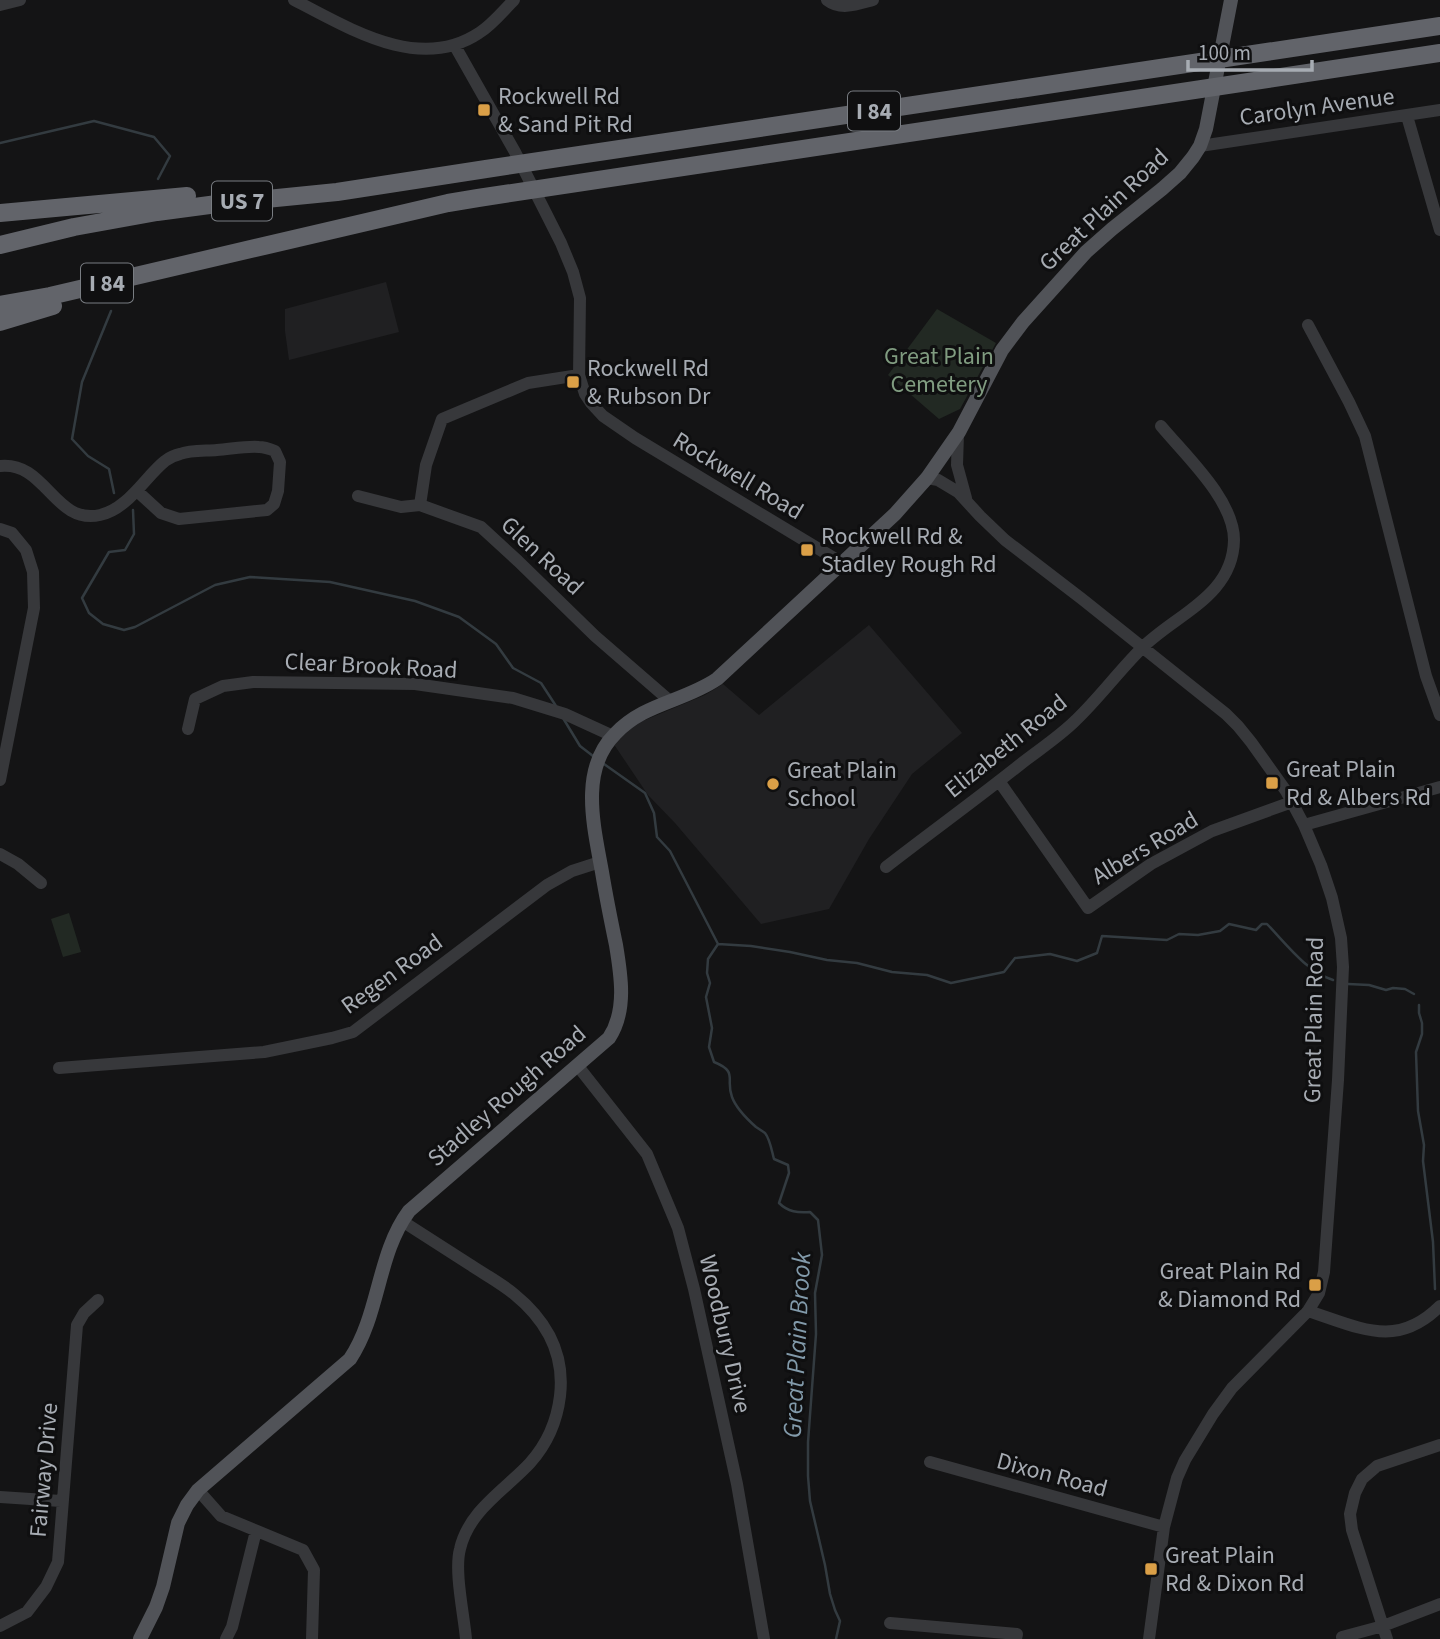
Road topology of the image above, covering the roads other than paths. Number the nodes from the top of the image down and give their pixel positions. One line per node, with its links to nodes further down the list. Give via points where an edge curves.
1 (20, 0): 7 (street)
2 (294, 0): 9 (street, via 384,42 420,49)
3 (514, 0): 9 (street, via 481,33)
4 (827, 0): 5 (street, via 841,6)
5 (873, 0)
6 (1231, 0): 13 (main road, Great Plain Road)
7 (0, 5)
8 (1440, 26): 14 (highway, I 84)
9 (455, 46): 22 (street, Rockwell Road, via 527,176 573,272 580,298)
10 (1440, 53): 18 (highway, I 84, via 448,203)
11 (1440, 110): 12 (street, Carolyn Avenue)
12 (1407, 116): 13 (street, Carolyn Avenue); 16 (street)
13 (1200, 145): 24 (main road, Great Plain Road, via 1180,173 1086,252 1023,322 1002,350)
14 (489, 168): 15 (highway, I 84); 17 (highway, US 7, via 358,190 130,216)
15 (0, 213)
16 (1440, 230)
17 (0, 246)
18 (214, 259): 19 (highway, I 84); 20 (highway)
19 (0, 305)
20 (0, 322)
21 (1308, 325): 35 (street, via 1365,436)
22 (579, 375): 30 (street, via 528,383 442,419 426,465); 32 (street, Rockwell Road, via 586,394 603,416)
23 (1161, 426): 33 (street, Elizabeth Road, via 1221,497 1232,525 1233,554 1213,591)
24 (958, 432): 26 (main road, Great Plain Road); 29 (street, Great Plain Road, via 957,465)
25 (0, 466): 27 (street, via 28,472 69,510 85,515 101,515)
26 (927, 478): 29 (street, Great Plain Road, via 939,480); 32 (main road, Stadley Rough Road)
27 (137, 491): 27 (street, via 161,513 179,519 267,510 278,491 280,462 275,451 261,446 181,453 166,461)
28 (358, 496): 30 (street, Glen Road, via 401,506)
29 (968, 502): 33 (street, Great Plain Road, via 1006,540)
30 (420, 505): 34 (street, Glen Road, via 481,527)
31 (0, 529): 38 (street, via 12,533 26,551 33,572 34,608)
32 (842, 563): 34 (main road, Stadley Rough Road, via 718,679)
33 (1143, 647): 39 (street, Elizabeth Road, via 1075,721); 41 (street, Great Plain Road, via 1238,726)
34 (670, 701): 37 (main road, Stadley Rough Road, via 634,717)
35 (1440, 715)
36 (188, 729): 37 (street, Clear Brook Road, via 195,699 223,686 253,682 415,684 513,698)
37 (613, 736): 44 (main road, Stadley Rough Road, via 599,760 593,786)
38 (0, 780)
39 (999, 781): 41 (street, Albers Road, via 1088,908 1151,864 1212,831); 45 (street, Elizabeth Road)
40 (1440, 787): 42 (street)
41 (1292, 802): 42 (street, Great Plain Road)
42 (1304, 825): 52 (street, Great Plain Road, via 1332,898 1343,967 1324,1272)
43 (0, 854): 46 (street)
44 (600, 862): 47 (main road, Stadley Rough Road, via 619,967 621,1008 609,1038); 48 (street, Regen Road, via 547,885 353,1032 264,1052)
45 (886, 867)
46 (41, 883)
47 (578, 1065): 49 (main road, Stadley Rough Road); 69 (street, Woodbury Drive, via 647,1154 678,1228 737,1484)
48 (59, 1068)
49 (402, 1220): 55 (main road, Stadley Rough Road, via 350,1359); 68 (street, via 513,1293 542,1322 557,1353 561,1383 557,1415 544,1445 472,1520 459,1551)
50 (98, 1300): 57 (street, Fairway Drive, via 77,1325)
51 (1440, 1306): 52 (street, via 1407,1329 1388,1332 1374,1332)
52 (1308, 1311): 58 (street, Great Plain Road, via 1243,1376 1213,1414 1177,1478)
53 (1440, 1445): 63 (street, via 1377,1466 1355,1493 1352,1530)
54 (930, 1462): 58 (street, Dixon Road)
55 (198, 1490): 59 (street, via 221,1516); 65 (main road, Stadley Rough Road, via 178,1524 163,1587)
56 (0, 1497): 57 (street)
57 (61, 1500): 62 (street, Fairway Drive, via 58,1562 46,1587 27,1612)
58 (1164, 1527): 71 (street, Great Plain Road)
59 (256, 1531): 66 (street); 67 (street, via 303,1550 314,1570)
60 (1440, 1604): 63 (street)
61 (890, 1623): 70 (street, via 1017,1634)
62 (0, 1626)
63 (1383, 1626): 64 (street); 72 (street)
64 (1342, 1637)
65 (140, 1639)
66 (226, 1639)
67 (312, 1639)
68 (467, 1639)
69 (764, 1639)
70 (1016, 1639)
71 (1149, 1639)
72 (1387, 1639)

